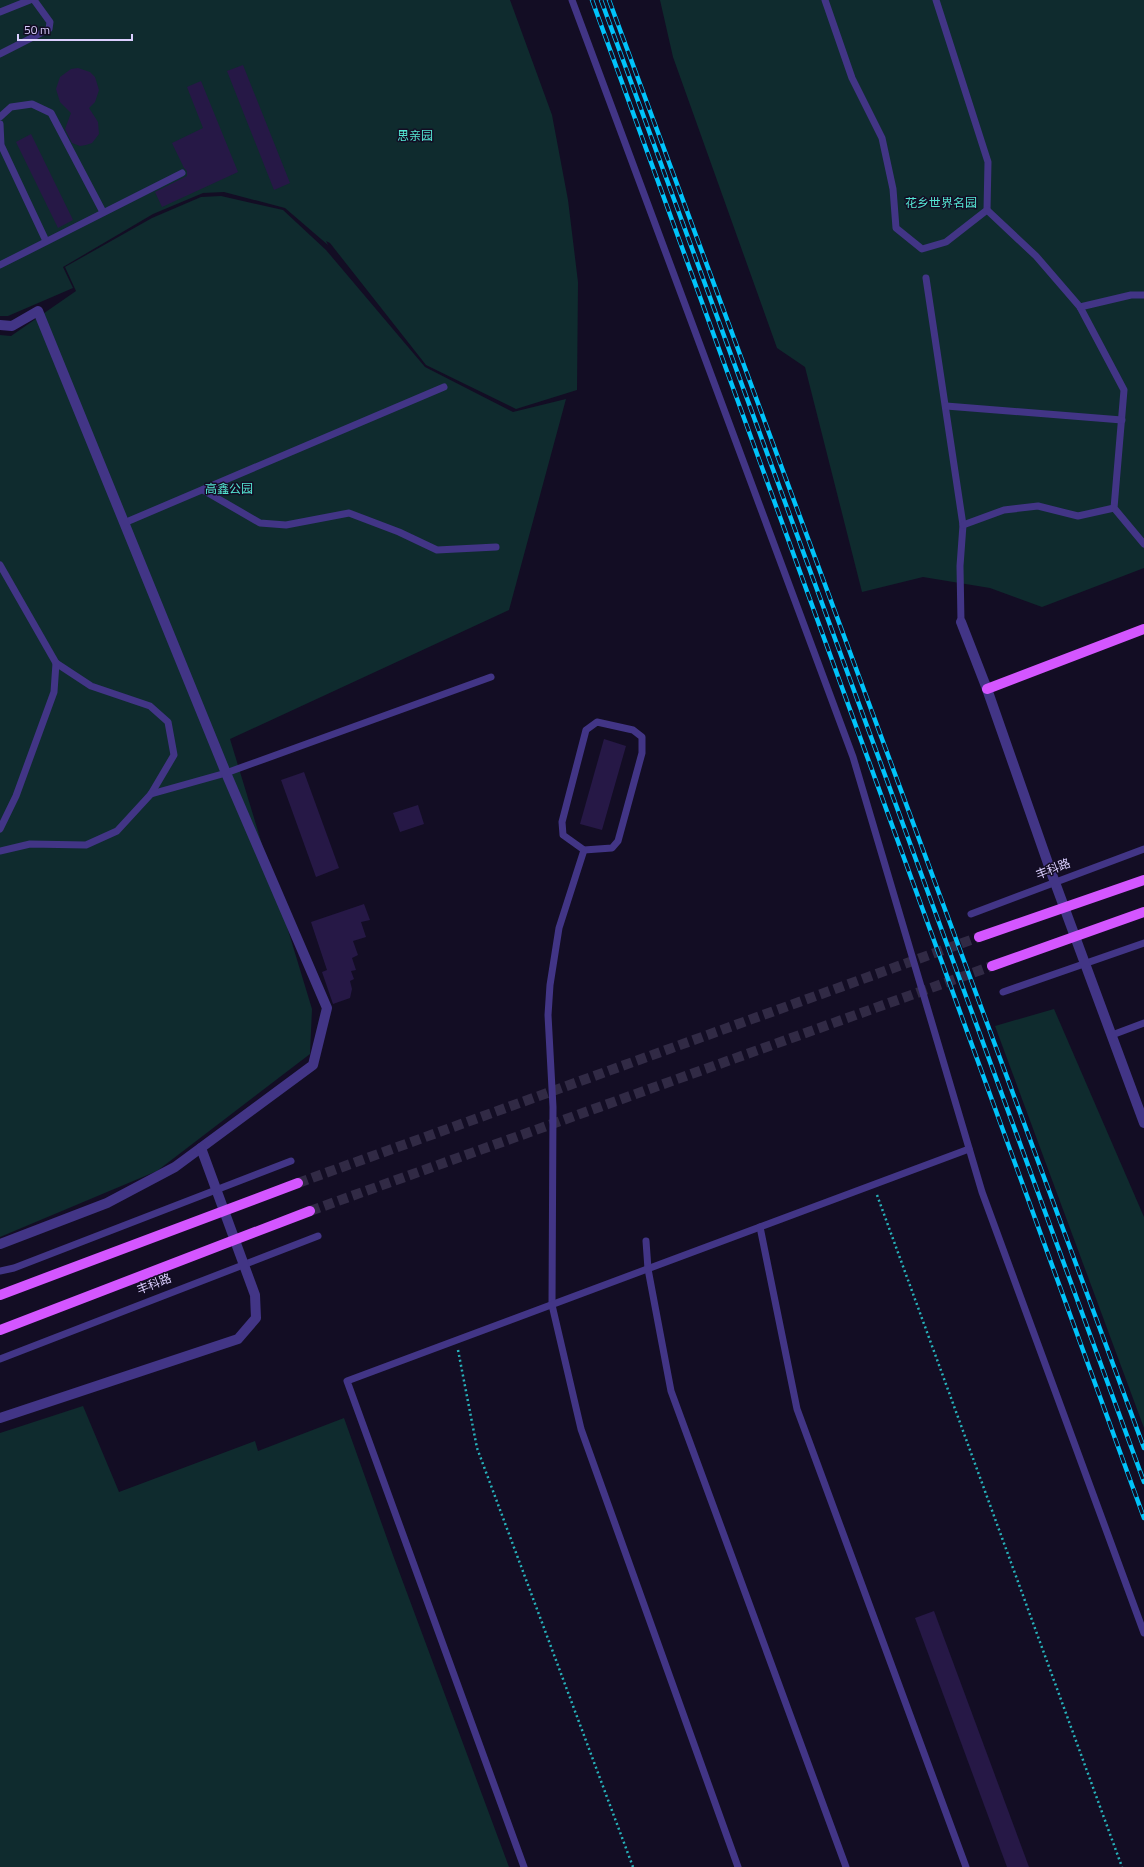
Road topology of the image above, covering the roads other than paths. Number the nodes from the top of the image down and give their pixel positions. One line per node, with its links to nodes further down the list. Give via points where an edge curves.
1 (30, 0): 6 (lane)
2 (34, 0): 7 (lane, via 50,22 49,29)
3 (572, 0): 51 (lane, via 853,757)
4 (825, 0): 11 (lane, via 852,78 882,138 893,189 896,228 922,249 946,242)
5 (936, 0): 11 (lane, via 988,162)
6 (0, 12)
7 (0, 54)
8 (0, 117): 12 (lane, via 11,107 32,104 51,113)
9 (0, 124): 13 (lane, via 1,145)
10 (182, 173): 12 (lane)
11 (987, 210): 17 (lane, via 1036,256)
12 (103, 212): 13 (lane)
13 (46, 241): 14 (lane)
14 (0, 265)
15 (926, 278): 20 (lane)
16 (1144, 295): 17 (lane, via 1131,295)
17 (1080, 307): 21 (lane, via 1124,390)
18 (0, 325): 24 (street, via 12,326 38,311)
19 (444, 387): 22 (lane)
20 (946, 406): 21 (lane); 25 (lane)
21 (1122, 420): 23 (lane)
22 (202, 490): 24 (lane); 27 (lane, via 260,523 286,526 349,513 437,550)
23 (1114, 508): 25 (lane, via 1078,516 1038,506 1004,510); 26 (lane)
24 (124, 523): 34 (street)
25 (963, 525): 29 (lane, via 960,566)
26 (1144, 544)
27 (496, 547)
28 (0, 565): 31 (lane)
29 (961, 622): 33 (street)
30 (1144, 629): 33 (main road)
31 (56, 663): 35 (lane, via 91,686 150,706 168,722 174,755); 36 (lane, via 54,692 16,796)
32 (491, 677): 34 (lane)
33 (987, 689): 48 (street)
34 (226, 773): 35 (lane); 50 (street, via 327,1008 313,1065)
35 (151, 794): 39 (lane, via 117,831 86,845 30,844)
36 (0, 828)
37 (1144, 849): 42 (lane, 丰科路)
38 (584, 850): 38 (lane, via 563,835 562,822 586,730 597,722 633,730 642,736 642,753 618,841 612,848); 62 (lane, via 559,928 550,985 548,1016 553,1107)
39 (0, 851)
40 (1144, 880): 43 (main road)
41 (1144, 912): 45 (main road)
42 (970, 914)
43 (979, 937)
44 (1144, 942): 46 (lane)
45 (992, 966)
46 (1004, 992)
47 (1144, 1024): 48 (lane)
48 (1112, 1035): 49 (street)
49 (1144, 1123)
50 (200, 1148): 58 (street, via 175,1167 107,1203); 65 (street, via 255,1295 256,1318 238,1339)
51 (969, 1149): 55 (lane); 66 (lane, via 982,1192)
52 (291, 1161): 60 (lane)
53 (298, 1184): 61 (main road)
54 (310, 1211): 63 (main road, 丰科路)
55 (760, 1227): 59 (lane); 70 (lane, via 797,1409)
56 (318, 1236): 64 (lane, 丰科路)
57 (646, 1241): 59 (lane)
58 (0, 1244)
59 (648, 1269): 62 (lane); 69 (lane, via 671,1391)
60 (0, 1272)
61 (0, 1295)
62 (552, 1305): 67 (lane, via 347,1381); 68 (lane, via 581,1429)
63 (0, 1330)
64 (0, 1359)
65 (0, 1418)
66 (1144, 1633)
67 (524, 1867)
68 (738, 1867)
69 (846, 1867)
70 (966, 1867)

